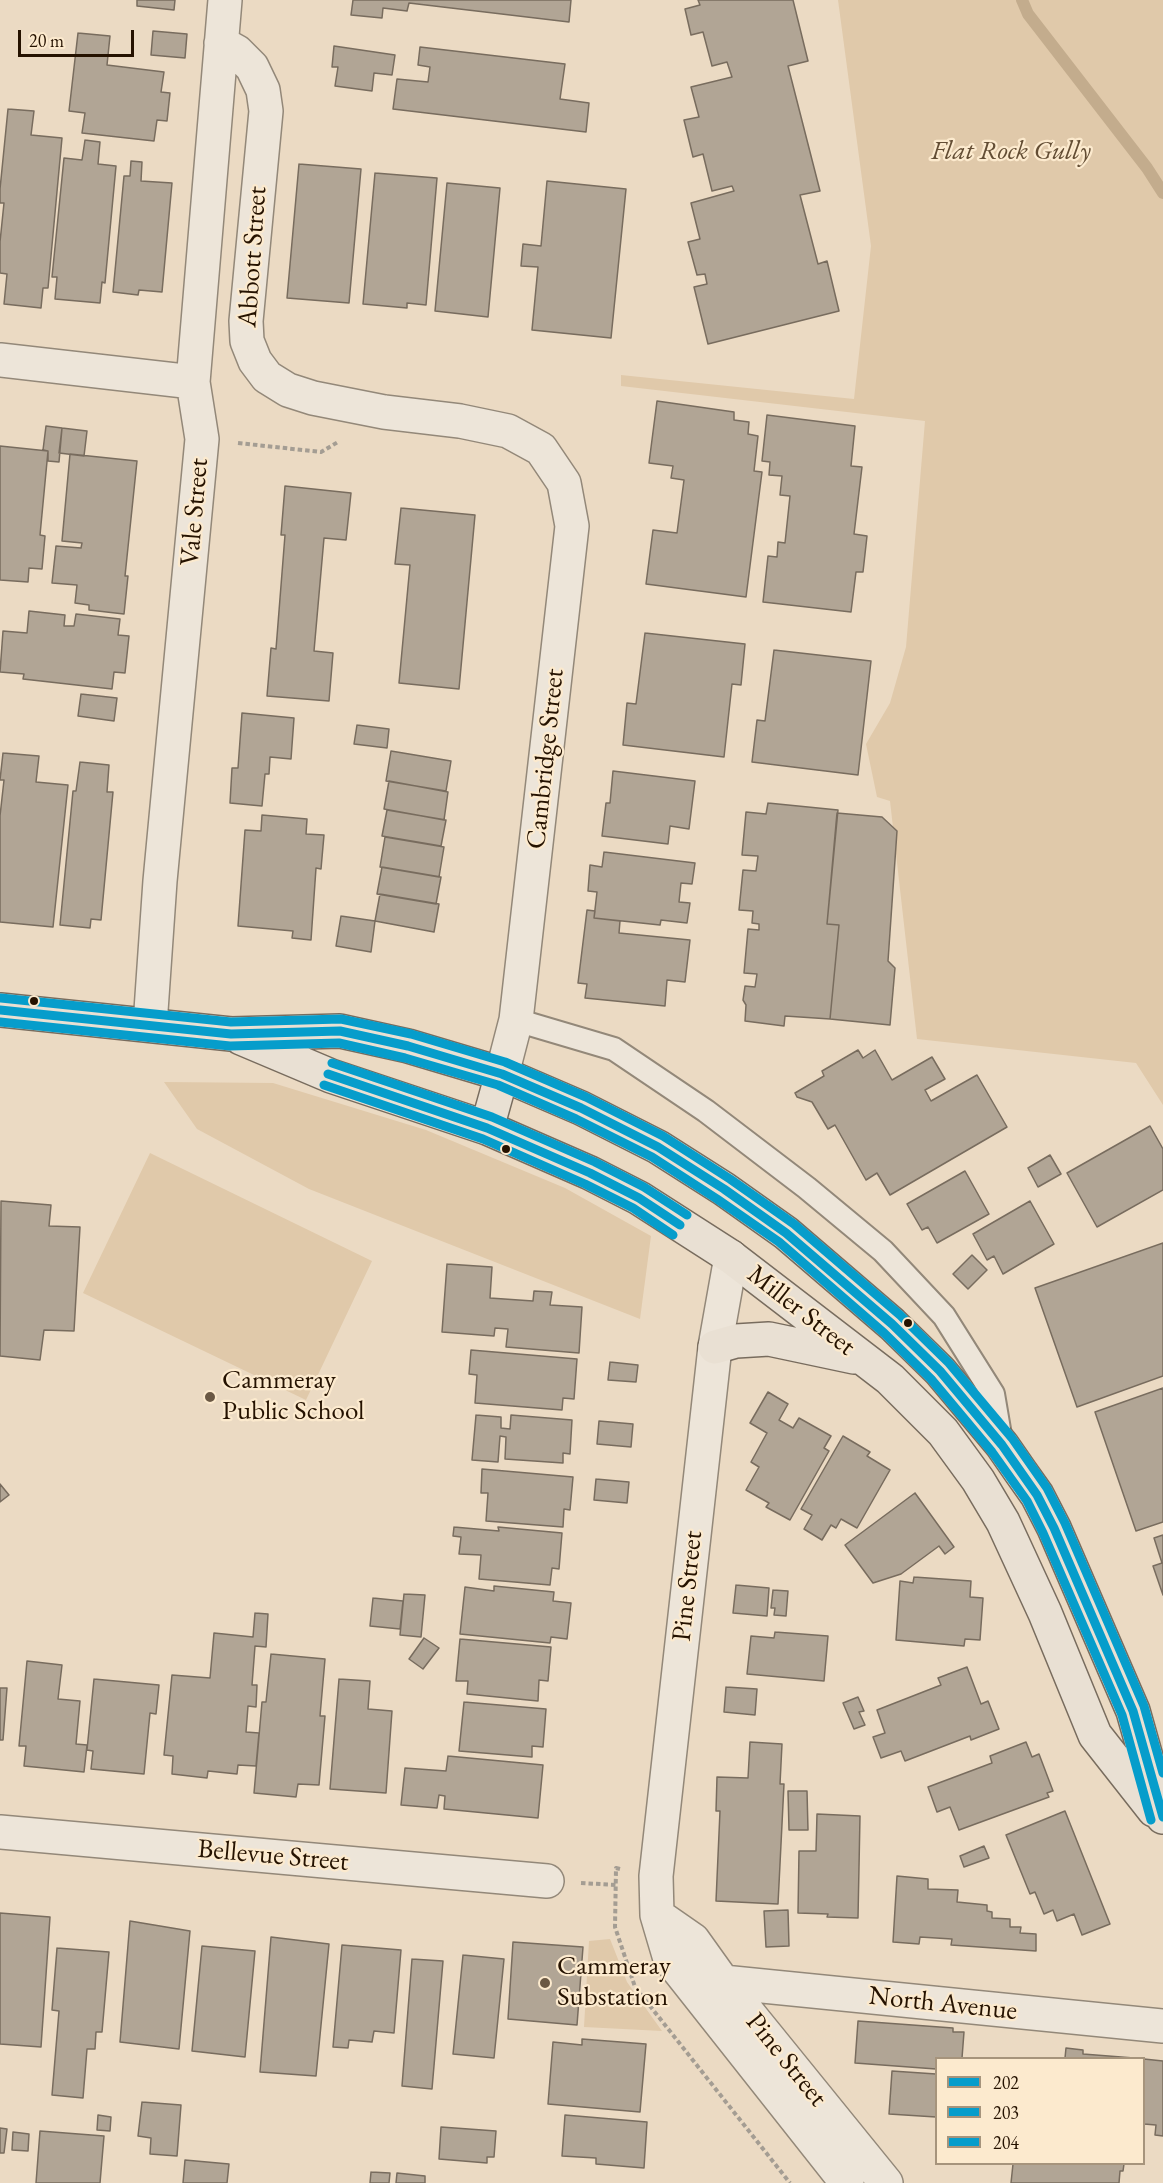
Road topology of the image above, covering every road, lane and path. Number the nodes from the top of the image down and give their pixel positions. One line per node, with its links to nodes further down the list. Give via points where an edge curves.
1 (225, 0): 2 (street, Vale Street)
2 (221, 43): 4 (street, Vale Street); 6 (street, Abbott Street, via 252,67 263,90 266,111 246,321 247,341 267,377 288,390 313,398 508,431)
3 (0, 360): 4 (street)
4 (193, 382): 10 (street, Vale Street, via 202,439)
5 (241, 443): 7 (path)
6 (542, 449): 9 (street, Cambridge Street, via 564,483 572,526)
7 (321, 452)
8 (0, 1010): 10 (main road, Miller Street)
9 (516, 1020): 12 (street, Cambridge Street); 18 (lane, via 614,1049 706,1111 883,1251 944,1316 993,1394)
10 (150, 1025): 11 (main road, Miller Street)
11 (231, 1034): 12 (main road, Miller Street, via 340,1031); 13 (main road, Miller Street, via 331,1076)
12 (502, 1074): 13 (main road); 14 (main road, Miller Street, via 648,1142)
13 (487, 1128): 15 (main road, Miller Street, via 639,1198)
14 (742, 1202): 15 (main road); 18 (main road, Miller Street, via 786,1233 892,1324 940,1371)
15 (731, 1257): 16 (street, Pine Street); 17 (main road, Miller Street)
16 (715, 1347): 17 (main road, via 769,1339); 25 (street, Pine Street, via 656,1876)
17 (864, 1359): 20 (main road, Miller Street, via 944,1432 978,1480 1003,1522 1045,1613 1095,1735)
18 (1002, 1445): 19 (main road, Miller Street, via 1037,1495 1070,1562 1133,1711)
19 (1163, 1817)
20 (1163, 1822)
21 (0, 1832): 23 (street, Bellevue Street)
22 (616, 1868): 24 (path)
23 (547, 1881)
24 (615, 1885)
25 (657, 1915): 26 (street, Pine Street, via 693,1940); 28 (street, Pine Street, via 670,1959)
26 (723, 1982): 27 (street, North Avenue); 29 (street, Pine Street)
27 (1163, 2026)
28 (847, 2183)
29 (886, 2183)

